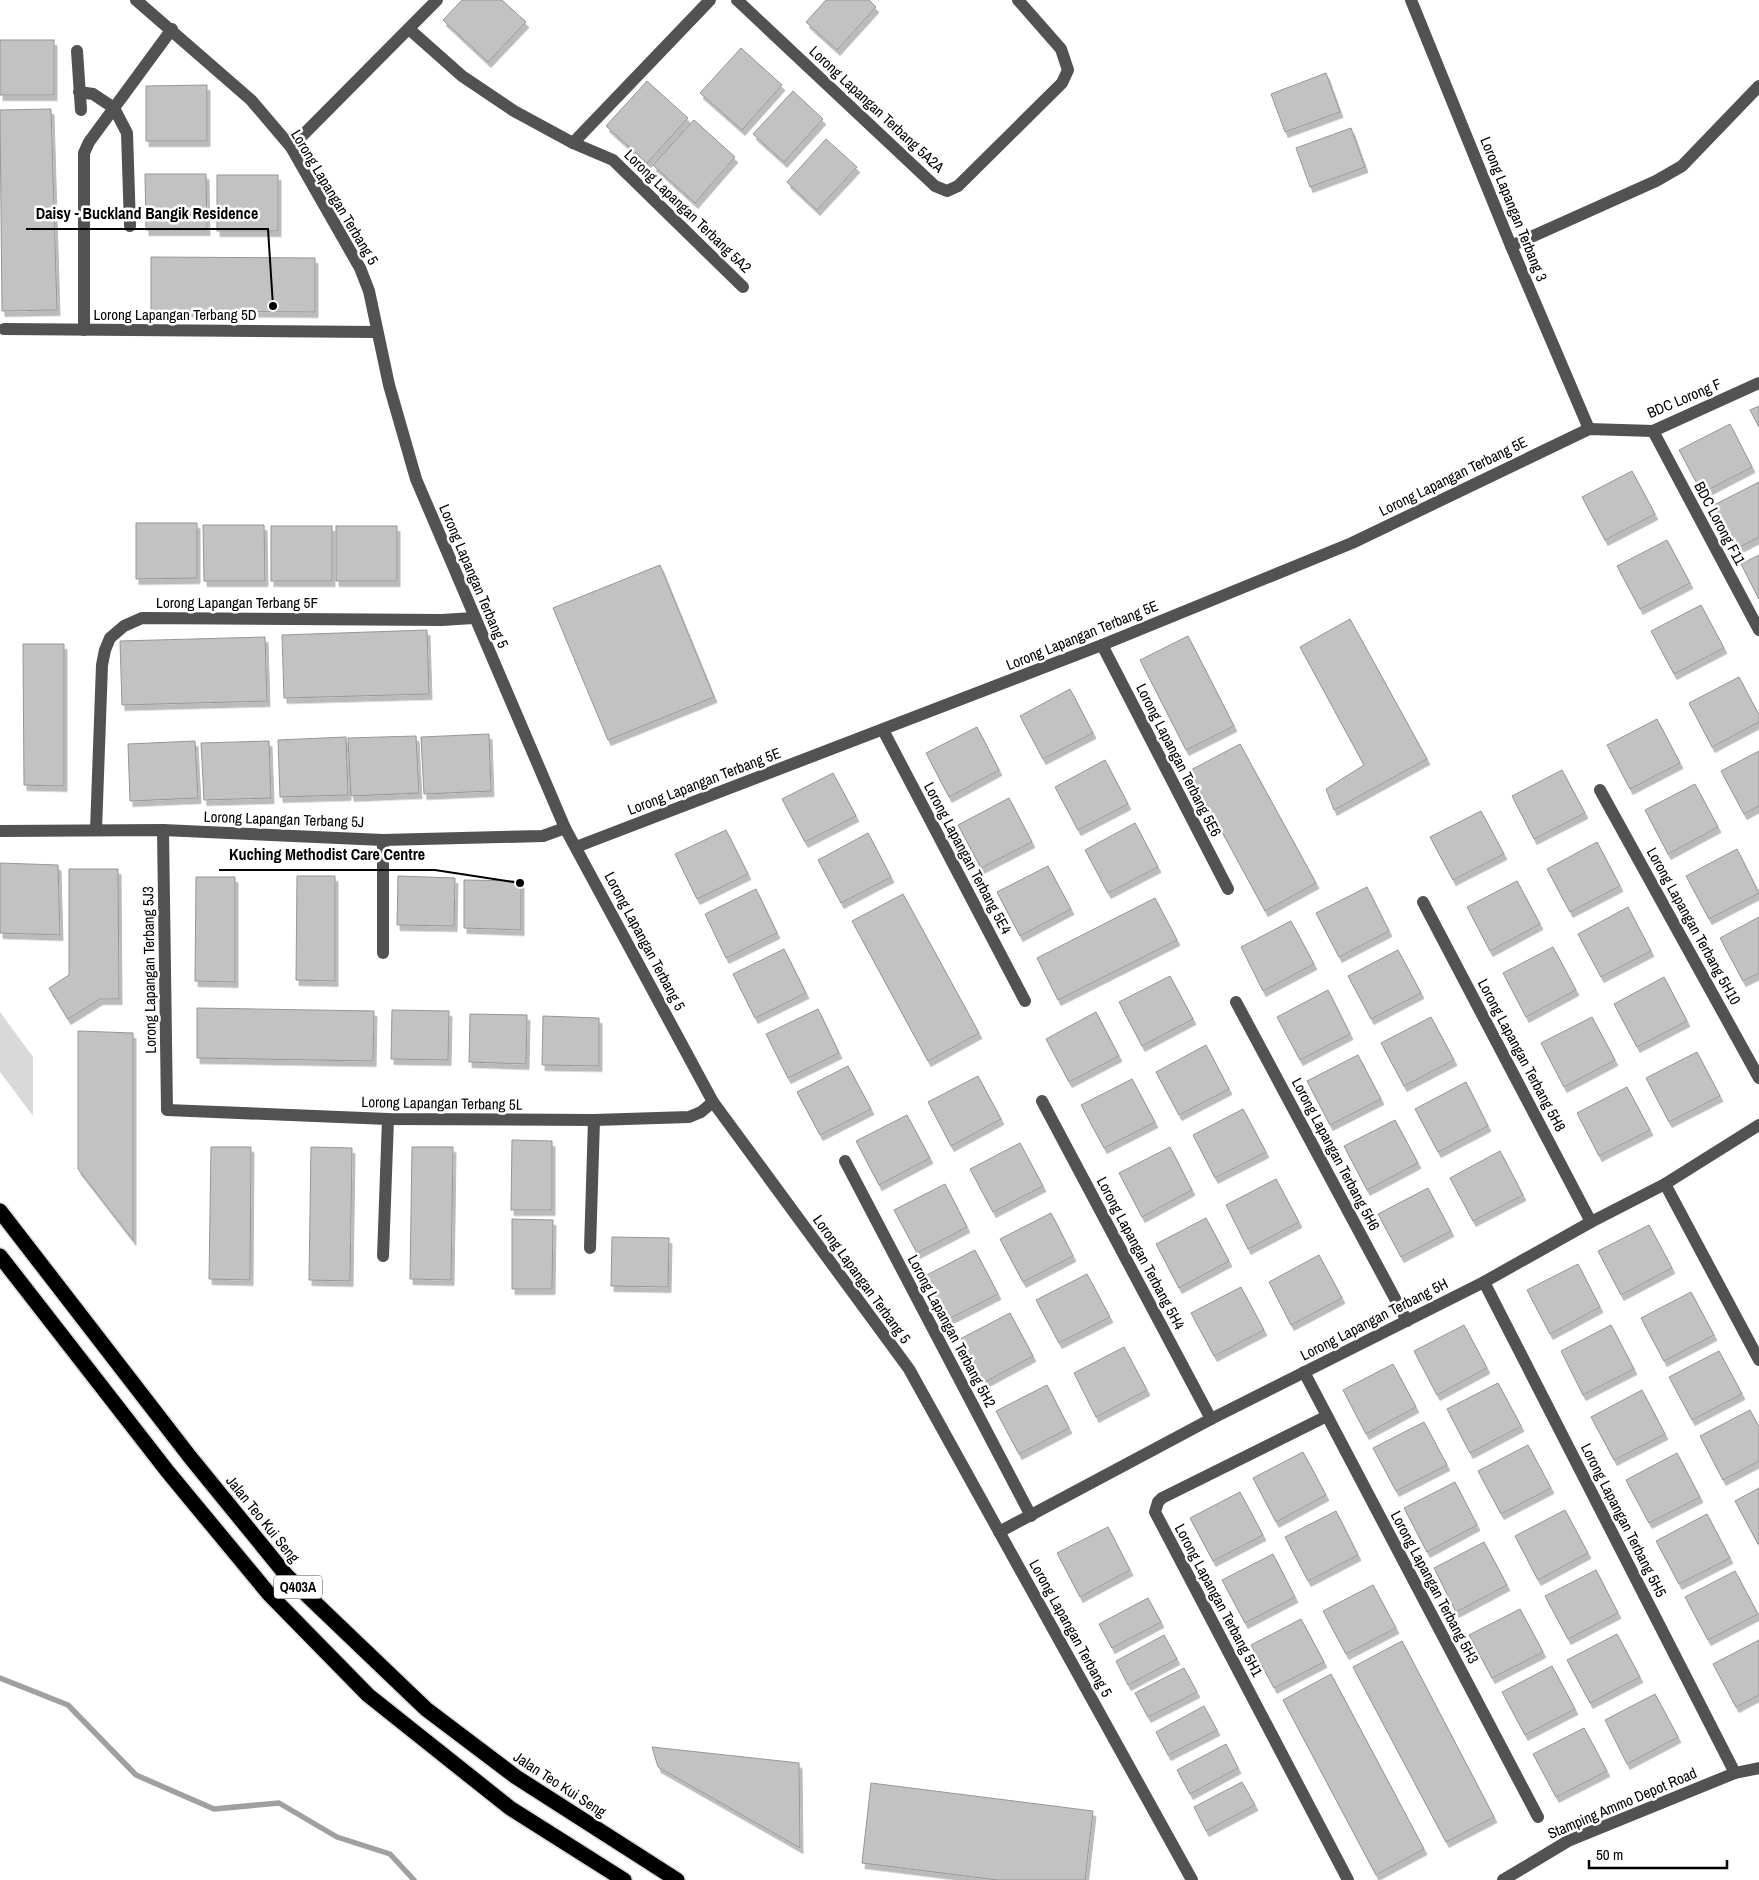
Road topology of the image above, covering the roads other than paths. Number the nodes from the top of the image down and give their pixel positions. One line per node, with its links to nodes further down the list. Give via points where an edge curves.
1 (136, 0): 7 (street, Lorong Lapangan Terbang 5)
2 (437, 0): 8 (street)
3 (710, 0): 14 (street)
4 (737, 0): 5 (street, Lorong Lapangan Terbang 5A2A, via 940,190 953,190 958,186 1062,83 1068,70 1061,49)
5 (1018, 0)
6 (1411, 0): 17 (street, Lorong Lapangan Terbang 3)
7 (172, 29): 12 (street); 15 (street, Lorong Lapangan Terbang 5, via 251,100)
8 (409, 29): 14 (street, Lorong Lapangan Terbang 5A2, via 462,76 514,111); 15 (street)
9 (77, 51): 11 (street)
10 (1759, 86): 17 (street, via 1682,166 1656,181)
11 (80, 92): 12 (street, via 92,94); 13 (street)
12 (114, 108): 16 (street, via 128,133); 20 (street, via 88,142 84,153)
13 (81, 110)
14 (573, 143): 18 (street, Lorong Lapangan Terbang 5A2, via 613,160)
15 (291, 147): 21 (street, Lorong Lapangan Terbang 5, via 360,268 369,291)
16 (130, 226)
17 (1511, 246): 23 (street, Lorong Lapangan Terbang 3)
18 (743, 287)
19 (4, 329): 20 (street, Lorong Lapangan Terbang 5D)
20 (84, 330): 21 (street, Lorong Lapangan Terbang 5D)
21 (376, 332): 25 (street, Lorong Lapangan Terbang 5, via 388,386 416,479)
22 (1759, 383): 24 (street, BDC Lorong F)
23 (1589, 429): 24 (street, BDC Lorong F); 27 (street, Lorong Lapangan Terbang 5E, via 1352,542)
24 (1653, 431): 26 (street, BDC Lorong F11)
25 (473, 618): 30 (street, Lorong Lapangan Terbang 5); 31 (street, Lorong Lapangan Terbang 5F, via 142,618 124,626 110,638 102,665)
26 (1759, 630)
27 (1102, 645): 28 (street, Lorong Lapangan Terbang 5E); 36 (street, Lorong Lapangan Terbang 5E6)
28 (883, 730): 35 (street, Lorong Lapangan Terbang 5E); 39 (street, Lorong Lapangan Terbang 5E4)
29 (1600, 790): 41 (street, Lorong Lapangan Terbang 5H10)
30 (565, 828): 34 (street, Lorong Lapangan Terbang 5J, via 542,836); 35 (street, Lorong Lapangan Terbang 5)
31 (96, 830): 32 (street, Lorong Lapangan Terbang 5J); 33 (street, Lorong Lapangan Terbang 5J)
32 (163, 830): 34 (street, Lorong Lapangan Terbang 5J); 44 (street, Lorong Lapangan Terbang 5J3)
33 (0, 831)
34 (383, 840): 38 (street)
35 (576, 847): 43 (street, Lorong Lapangan Terbang 5)
36 (1228, 889)
37 (1423, 902): 51 (street, Lorong Lapangan Terbang 5H8)
38 (383, 953)
39 (1025, 1001)
40 (1236, 1002): 56 (street, Lorong Lapangan Terbang 5H6)
41 (1759, 1078)
42 (1042, 1101): 60 (street, Lorong Lapangan Terbang 5H4)
43 (713, 1102): 46 (street, Lorong Lapangan Terbang 5L, via 689,1117); 62 (street, Lorong Lapangan Terbang 5, via 909,1370)
44 (167, 1110): 45 (street, Lorong Lapangan Terbang 5L)
45 (388, 1119): 46 (street, Lorong Lapangan Terbang 5L); 54 (street)
46 (594, 1120): 52 (street)
47 (1759, 1125): 49 (street, Lorong Lapangan Terbang 5H)
48 (845, 1161): 61 (street, Lorong Lapangan Terbang 5H2)
49 (1665, 1184): 51 (street, Lorong Lapangan Terbang 5H); 57 (street)
50 (0, 1211): 67 (highway, Jalan Teo Kui Seng / Q403A, via 287,1576 426,1709 516,1777)
51 (1591, 1222): 55 (street, Lorong Lapangan Terbang 5H)
52 (590, 1248)
53 (0, 1256): 66 (highway, via 168,1472 269,1594 368,1695 510,1808)
54 (383, 1256)
55 (1484, 1282): 56 (street, Lorong Lapangan Terbang 5H); 64 (street, Lorong Lapangan Terbang 5H5)
56 (1407, 1321): 58 (street, Lorong Lapangan Terbang 5H)
57 (1759, 1360)
58 (1304, 1372): 59 (street, Lorong Lapangan Terbang 5H3); 60 (street, Lorong Lapangan Terbang 5H)
59 (1327, 1416): 65 (street, Lorong Lapangan Terbang 5H3); 69 (street, Lorong Lapangan Terbang 5H1, via 1162,1498 1155,1512)
60 (1211, 1419): 61 (street, Lorong Lapangan Terbang 5H)
61 (1031, 1516): 62 (street, Lorong Lapangan Terbang 5H)
62 (999, 1532): 68 (street, Lorong Lapangan Terbang 5)
63 (1759, 1768): 64 (street, Stamping Ammo Depot Road)
64 (1735, 1773): 70 (street, Stamping Ammo Depot Road, via 1568,1841)
65 (1538, 1817)
66 (624, 1880)
67 (677, 1880)
68 (1192, 1880)
69 (1348, 1880)
70 (1503, 1880)

